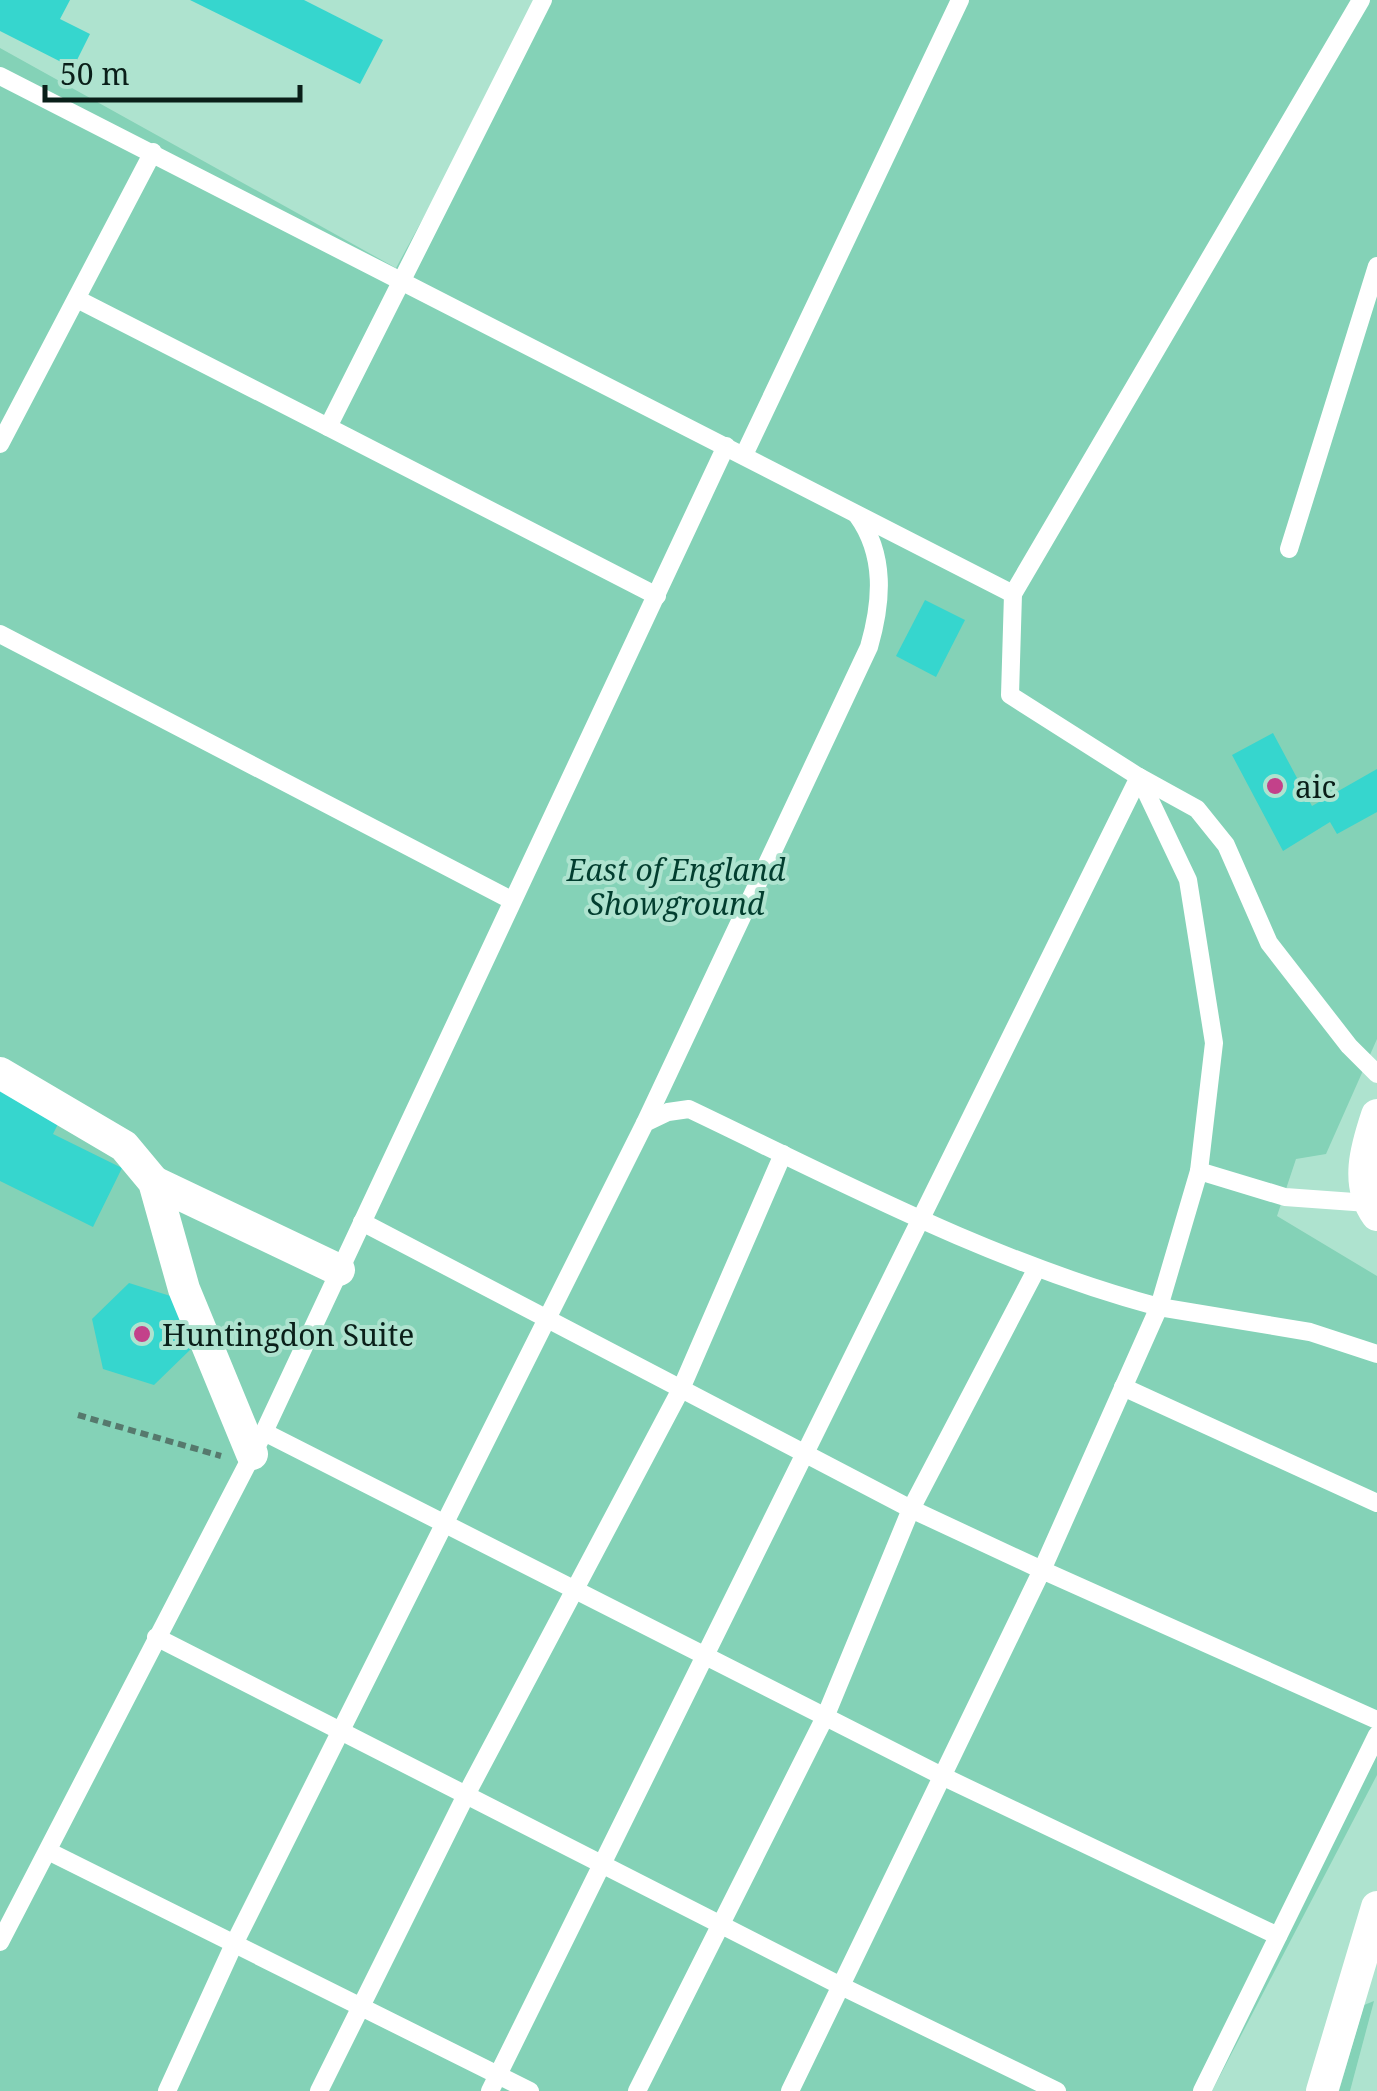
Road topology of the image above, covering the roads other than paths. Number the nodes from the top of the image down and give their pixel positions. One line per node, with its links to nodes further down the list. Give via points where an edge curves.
1 (544, 0): 7 (lane)
2 (960, 0): 12 (lane)
3 (1361, 0): 15 (lane)
4 (0, 76): 5 (lane)
5 (153, 152): 7 (lane); 8 (lane)
6 (1377, 266): 14 (lane)
7 (405, 281): 9 (lane); 11 (lane)
8 (77, 299): 9 (lane); 10 (lane)
9 (328, 427): 16 (lane)
10 (1, 442)
11 (726, 446): 12 (lane); 16 (lane)
12 (744, 455): 13 (lane)
13 (856, 513): 15 (lane); 20 (lane, via 880,570 880,608 869,646)
14 (1288, 549)
15 (1014, 594): 18 (lane, via 1010,695)
16 (657, 596): 19 (lane)
17 (0, 634): 19 (lane)
18 (1139, 777): 22 (lane, via 1197,808 1226,845 1269,943); 27 (lane, via 1188,880 1214,1043); 30 (lane)
19 (511, 900): 31 (lane)
20 (672, 1066): 23 (lane, via 676,1094); 25 (lane)
21 (0, 1073): 28 (street, via 124,1146)
22 (1377, 1074)
23 (688, 1110): 25 (lane); 26 (lane)
24 (1377, 1115): 29 (street, via 1364,1178)
25 (645, 1123): 35 (lane)
26 (783, 1154): 30 (lane); 38 (lane)
27 (1198, 1170): 29 (lane, via 1285,1197); 34 (lane)
28 (154, 1182): 33 (street); 39 (street, via 184,1289)
29 (1373, 1209)
30 (922, 1220): 32 (lane); 40 (lane)
31 (362, 1222): 33 (lane); 35 (lane)
32 (1037, 1268): 34 (lane); 42 (lane)
33 (339, 1270): 39 (lane)
34 (1158, 1307): 36 (lane, via 1310,1332); 37 (lane)
35 (547, 1319): 38 (lane); 43 (lane)
36 (1377, 1354)
37 (1123, 1387): 41 (lane); 44 (lane)
38 (681, 1389): 40 (lane); 45 (lane)
39 (258, 1443): 43 (lane); 46 (lane)
40 (806, 1455): 42 (lane); 47 (lane)
41 (1377, 1503)
42 (911, 1510): 44 (lane); 48 (lane)
43 (446, 1523): 45 (lane); 50 (lane)
44 (1042, 1570): 49 (lane); 52 (lane)
45 (576, 1588): 47 (lane); 53 (lane)
46 (156, 1638): 50 (lane); 54 (lane)
47 (708, 1653): 48 (lane); 55 (lane)
48 (826, 1715): 52 (lane); 57 (lane)
49 (1377, 1720)
50 (340, 1731): 53 (lane); 60 (lane)
51 (1377, 1736): 58 (lane)
52 (942, 1776): 58 (lane); 62 (lane)
53 (466, 1795): 55 (lane); 63 (lane)
54 (50, 1852): 59 (lane); 60 (lane)
55 (603, 1864): 57 (lane); 64 (lane)
56 (1377, 1907): 61 (street)
57 (721, 1925): 62 (lane); 68 (lane)
58 (1278, 1936): 71 (lane)
59 (1, 1938)
60 (234, 1944): 63 (lane); 65 (lane)
61 (1369, 1965): 72 (street)
62 (841, 1986): 69 (lane); 70 (lane)
63 (360, 2006): 64 (lane); 66 (lane)
64 (494, 2083): 67 (lane)
65 (167, 2091)
66 (319, 2091)
67 (530, 2091)
68 (637, 2091)
69 (790, 2091)
70 (1057, 2091)
71 (1202, 2091)
72 (1322, 2091)

